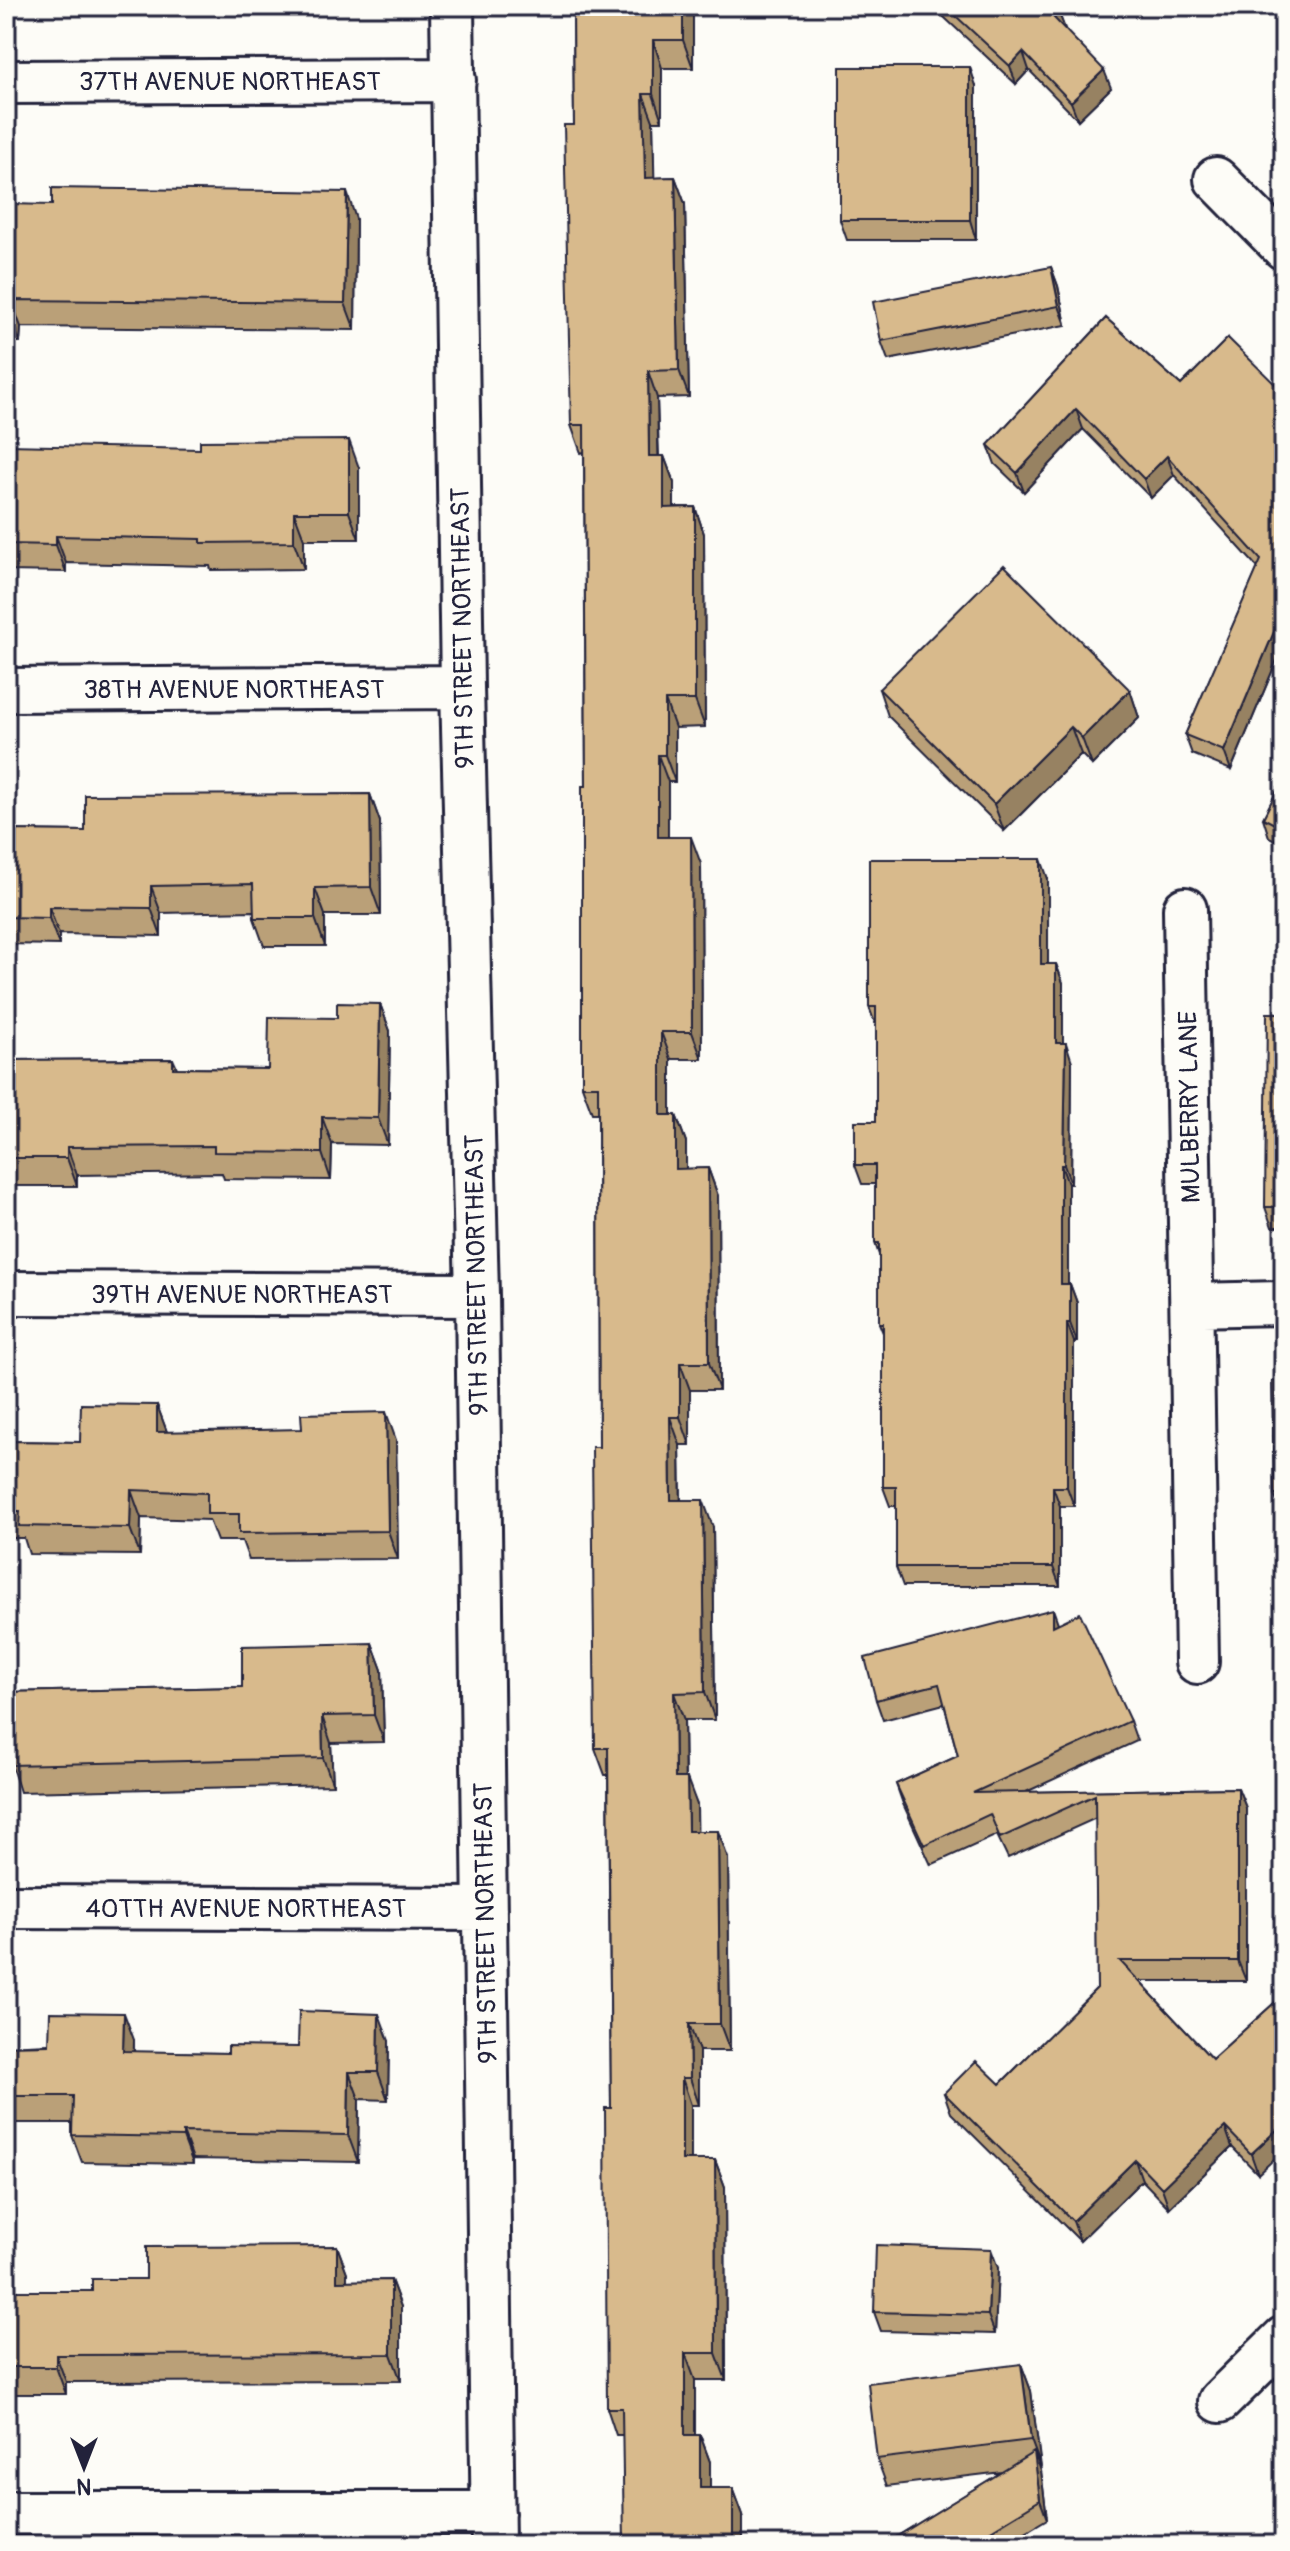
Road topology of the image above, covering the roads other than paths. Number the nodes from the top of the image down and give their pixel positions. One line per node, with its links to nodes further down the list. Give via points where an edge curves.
1 (452, 6): 2 (street, 9TH STREET NORTHEAST)
2 (454, 80): 3 (street, 37TH AVENUE NORTHEAST); 6 (street, 9TH STREET NORTHEAST)
3 (6, 82)
4 (1216, 179): 5 (street)
5 (1284, 248)
6 (462, 687): 7 (street, 38TH AVENUE NORTHEAST); 10 (street, 9TH STREET NORTHEAST)
7 (6, 690)
8 (1185, 909): 12 (street, MULBERRY LANE)
9 (6, 1293): 10 (street, 39TH AVENUE NORTHEAST)
10 (477, 1295): 15 (street, 9TH STREET NORTHEAST)
11 (1284, 1303): 12 (street)
12 (1192, 1305): 13 (street, MULBERRY LANE)
13 (1197, 1662)
14 (6, 1907): 15 (street, 40TTH AVENUE NORTHEAST)
15 (485, 1909): 19 (street, 9TH STREET NORTHEAST)
16 (1284, 2338): 17 (street)
17 (1220, 2401)
18 (6, 2513): 19 (street)
19 (493, 2529)

